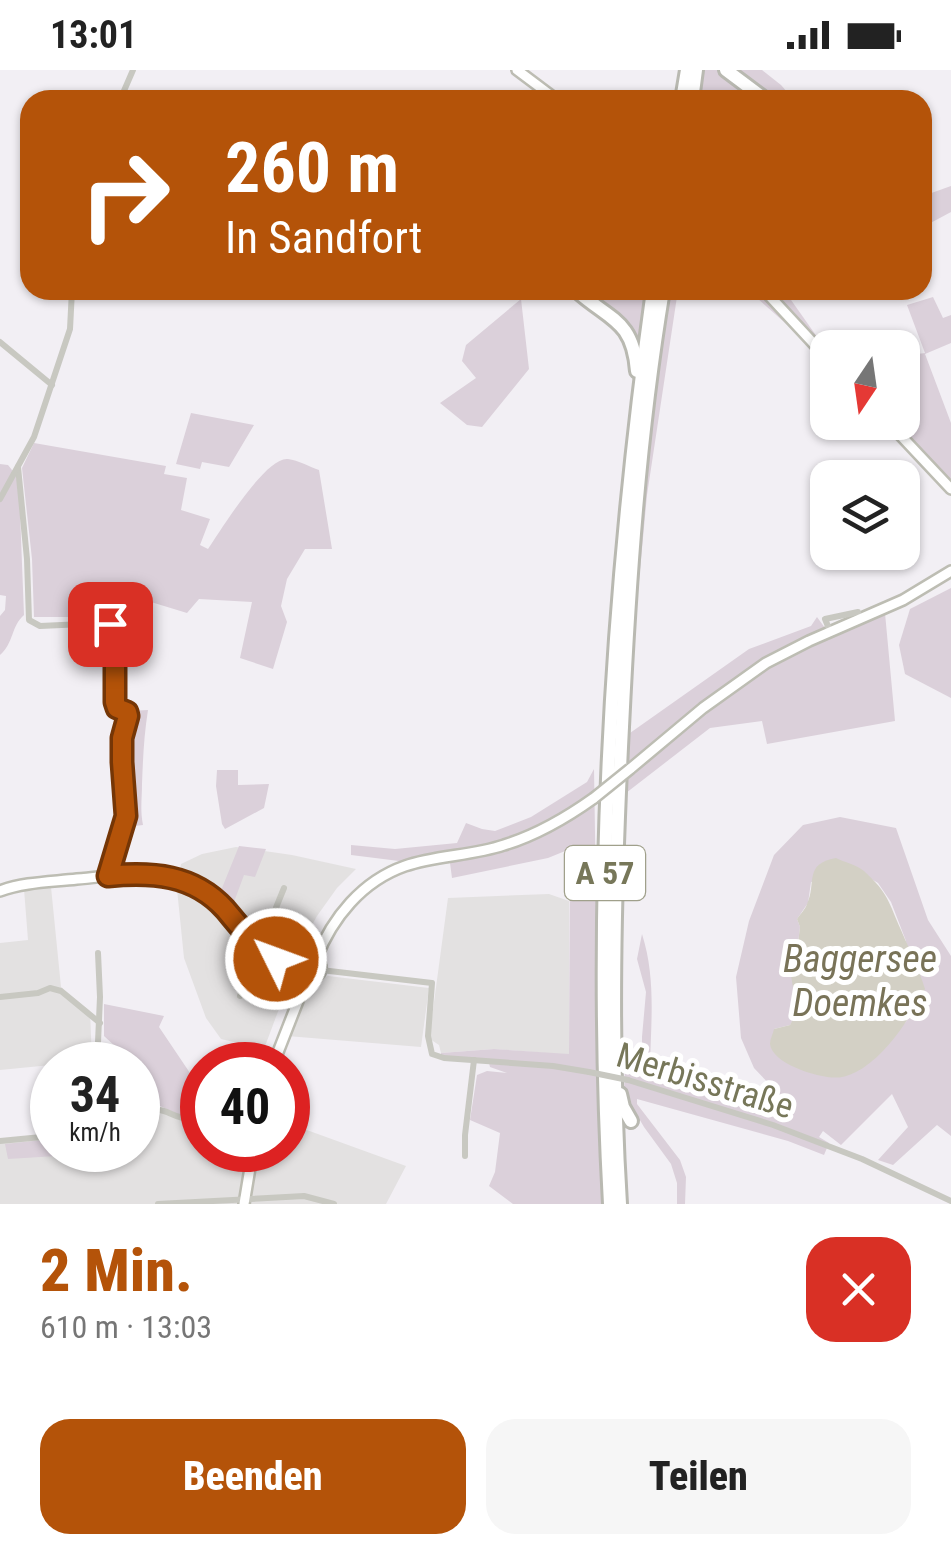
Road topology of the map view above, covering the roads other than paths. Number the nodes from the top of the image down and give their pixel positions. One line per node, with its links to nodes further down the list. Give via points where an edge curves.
1 (517, 70): 3 (street)
2 (726, 70): 4 (highway)
3 (544, 90)
4 (753, 90)
5 (71, 300): 12 (street, via 70,329)
6 (590, 300): 13 (highway, via 628,333)
7 (652, 300): 13 (highway, A 57)
8 (662, 300): 35 (highway, A 57, via 629,576 615,870)
9 (773, 300): 10 (street)
10 (810, 340)
11 (0, 342): 12 (street)
12 (52, 385): 15 (street)
13 (639, 394): 46 (highway, A 57, via 607,779)
14 (905, 440): 16 (street)
15 (18, 467): 17 (street); 21 (street, via 29,620 115,628 115,702 128,716 122,738 126,808)
16 (951, 489)
17 (0, 499)
18 (951, 572): 20 (street)
19 (858, 612): 20 (street, via 825,619)
20 (830, 631): 26 (street, bridge, via 732,685 594,798 539,832 406,866 370,885 340,915)
21 (108, 876): 23 (street); 24 (street, via 182,880 211,896)
22 (284, 888): 24 (street)
23 (0, 891)
24 (259, 948): 27 (street); 30 (street)
25 (98, 953): 32 (street)
26 (316, 959): 27 (street); 28 (street)
27 (300, 968): 29 (street)
28 (322, 970): 29 (street); 36 (street, Merbisstraße, via 432,983 432,1054)
29 (307, 978): 34 (street)
30 (240, 996)
31 (0, 997): 32 (street, via 50,988)
32 (100, 1023): 33 (street)
33 (99, 1042)
34 (283, 1042)
35 (615, 1047): 37 (highway, via 620,1098); 47 (highway, A 57)
36 (474, 1060): 40 (street); 43 (street, Merbisstraße, bridge, via 628,1080 862,1158)
37 (631, 1121)
38 (30, 1138): 39 (street)
39 (0, 1141)
40 (465, 1156)
41 (249, 1172): 42 (street)
42 (244, 1201): 44 (street); 45 (street, via 304,1196)
43 (951, 1201)
44 (158, 1204)
45 (334, 1204)
46 (610, 1204)
47 (620, 1204)

